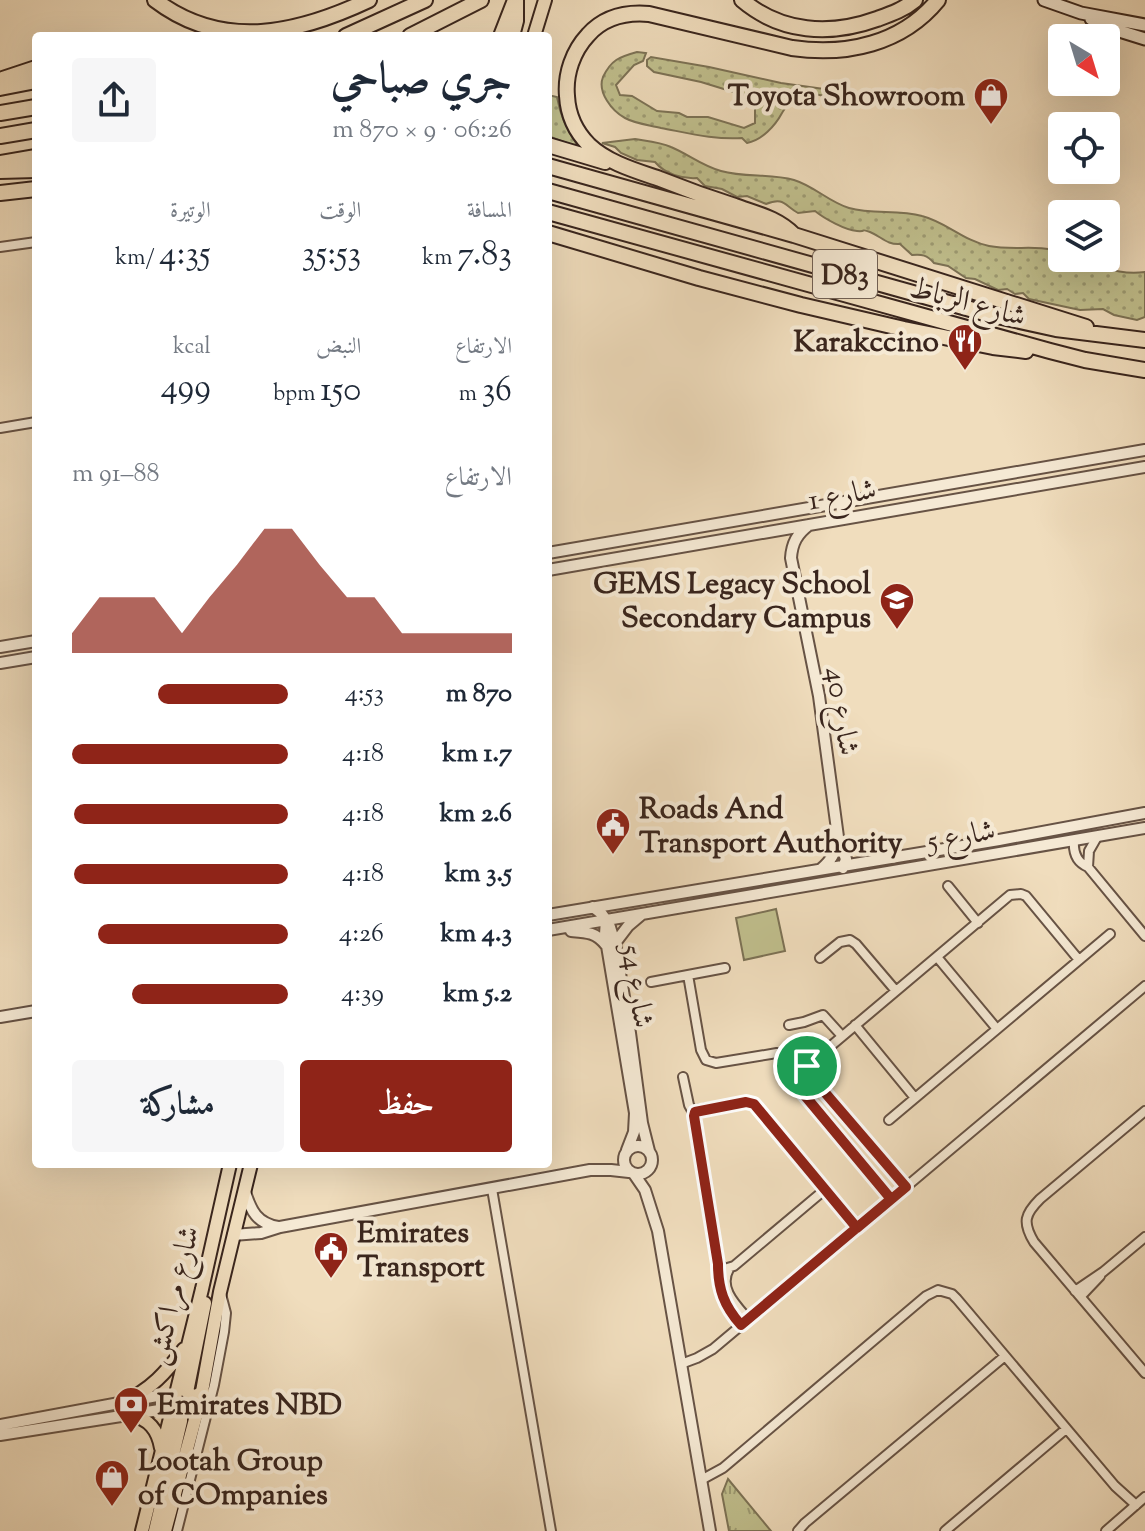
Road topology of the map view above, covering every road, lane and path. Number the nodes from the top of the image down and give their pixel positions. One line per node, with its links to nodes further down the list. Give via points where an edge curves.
1 (155, 0): 15 (highway, via 199,24)
2 (369, 0): 16 (highway, via 329,18)
3 (425, 0): 17 (highway)
4 (481, 0): 18 (highway)
5 (516, 0): 19 (main road); 20 (main road)
6 (545, 0): 21 (main road)
7 (742, 0): 13 (highway, via 773,20 805,29 854,27)
8 (903, 0): 13 (highway)
9 (915, 0): 13 (highway)
10 (938, 0): 35 (highway, via 892,36 829,51 792,48 649,14 623,15 600,24 573,58 567,102 575,126 590,146)
11 (1044, 0): 12 (main road)
12 (1081, 13): 14 (main road); 22 (main road)
13 (884, 17)
14 (1145, 25)
15 (238, 32)
16 (273, 32)
17 (355, 32)
18 (418, 32)
19 (502, 32)
20 (514, 32)
21 (535, 32)
22 (1145, 39)
23 (32, 69): 24 (highway)
24 (0, 80)
25 (32, 82): 26 (highway)
26 (0, 88)
27 (32, 108): 28 (highway)
28 (6, 112)
29 (32, 131): 30 (highway)
30 (0, 136)
31 (552, 146): 35 (highway)
32 (32, 158): 33 (highway)
33 (0, 163)
34 (552, 167): 43 (highway)
35 (633, 169): 43 (highway, via 766,216)
36 (32, 170): 37 (highway)
37 (0, 171)
38 (32, 189): 40 (highway)
39 (552, 192): 48 (highway, شارع الرباط / D83, via 988,314)
40 (0, 193)
41 (552, 213): 50 (highway, شارع الرباط / D83)
42 (552, 234): 46 (highway)
43 (794, 235): 48 (highway)
44 (32, 243): 47 (street)
45 (552, 243): 46 (highway)
46 (590, 244): 50 (highway, via 801,305 993,347)
47 (0, 247)
48 (1121, 337): 49 (highway, شارع الرباط / D83)
49 (1145, 340)
50 (1050, 351): 51 (highway, شارع الرباط / D83)
51 (1145, 370)
52 (32, 423): 53 (street)
53 (0, 428)
54 (1141, 451): 56 (street, via 1134,462 1070,473); 57 (street, شارع 1)
55 (1145, 467): 56 (street, شارع 1)
56 (1041, 484): 58 (street, شارع 1)
57 (769, 515): 59 (street); 60 (street, شارع 1)
58 (809, 524): 59 (street, شارع 1); 61 (street, via 795,539)
59 (784, 529): 61 (street, شارع 40); 62 (street, شارع 1)
60 (552, 552)
61 (791, 558): 69 (street, شارع 40, via 819,696)
62 (552, 569)
63 (32, 642): 64 (street)
64 (0, 647)
65 (32, 658): 66 (street)
66 (0, 663)
67 (1145, 816): 71 (street, via 1086,831); 72 (street, شارع 5)
68 (1145, 828): 70 (street, شارع 5)
69 (838, 837): 72 (street, شارع 40); 74 (street, via 835,854)
70 (1097, 837): 71 (street, شارع 5); 73 (street)
71 (1074, 840): 73 (street, via 1077,859); 77 (street, شارع 5)
72 (845, 864): 74 (street, شارع 5); 77 (street, via 826,878)
73 (1088, 867): 86 (street)
74 (821, 869): 75 (street, شارع 5)
75 (726, 885): 78 (street, شارع 5); 81 (street, via 617,910)
76 (948, 886): 82 (street)
77 (743, 897): 80 (street, شارع 5)
78 (593, 907): 79 (street, شارع 5); 81 (street)
79 (552, 914)
80 (641, 915): 81 (street, شارع 5); 87 (street)
81 (606, 920): 83 (street, شارع 5); 87 (street, شارع 54)
82 (978, 923): 88 (street); 90 (street, via 1010,895 1021,894)
83 (562, 928): 84 (street, شارع 5); 87 (street, via 589,932)
84 (552, 929)
85 (1110, 934): 90 (street)
86 (1145, 936)
87 (611, 944): 110 (street, شارع 54, via 635,1113); 111 (street, شارع 54)
88 (937, 957): 95 (street); 100 (street)
89 (820, 958): 95 (street, via 850,940)
90 (1079, 960): 100 (street)
91 (725, 968): 92 (street)
92 (688, 975): 93 (street); 102 (street, via 706,1060 777,1053)
93 (651, 982)
94 (1145, 986): 119 (street)
95 (896, 991): 99 (street)
96 (32, 1012): 97 (street)
97 (0, 1017)
98 (789, 1025): 101 (street, via 823,1015)
99 (855, 1025): 101 (street); 106 (street)
100 (997, 1029): 106 (street)
101 (842, 1036): 103 (street)
102 (790, 1065): 103 (street, via 797,1062); 105 (street, via 788,1079)
103 (808, 1070): 105 (street, via 807,1081); 112 (street)
104 (683, 1077): 108 (street)
105 (796, 1085): 113 (street)
106 (915, 1098): 109 (street)
107 (1145, 1111): 133 (street, via 1026,1216 1034,1242)
108 (694, 1114): 121 (street, via 751,1103); 129 (street)
109 (889, 1120)
110 (626, 1151): 111 (street, via 640,1146); 116 (street); 118 (street, via 623,1161)
111 (649, 1151): 117 (street, via 652,1163)
112 (877, 1152): 113 (street, via 872,1163); 119 (street)
113 (862, 1163): 123 (street)
114 (229, 1168): 131 (main road, شارع مراكش)
115 (250, 1168): 122 (main road, شارع مراكش)
116 (590, 1170): 118 (street); 120 (street)
117 (647, 1171): 118 (street); 126 (street)
118 (632, 1173): 126 (street, via 645,1190)
119 (906, 1187): 123 (street)
120 (492, 1189): 124 (street); 154 (street)
121 (823, 1189): 125 (street); 130 (street)
122 (244, 1190): 124 (street, via 258,1218); 127 (main road, شارع مراكش)
123 (891, 1199): 125 (street)
124 (280, 1227): 127 (street)
125 (857, 1228): 134 (street)
126 (658, 1231): 138 (street)
127 (233, 1235): 132 (main road, شارع مراكش)
128 (1145, 1237): 133 (street)
129 (718, 1264): 130 (street); 134 (street, via 724,1302)
130 (729, 1269): 134 (street, via 725,1285)
131 (202, 1289): 135 (main road, شارع مراكش); 139 (main road, via 205,1309 187,1392)
132 (220, 1292): 139 (main road, شارع مراكش); 153 (street, via 224,1332)
133 (1078, 1294): 137 (street)
134 (744, 1322): 138 (street, via 702,1360)
135 (189, 1343): 140 (main road, via 155,1384); 141 (main road, شارع مراكش)
136 (1005, 1356): 144 (street); 147 (street, via 952,1294 938,1290 729,1463 716,1473); 156 (street)
137 (1143, 1366)
138 (681, 1368): 147 (street)
139 (202, 1394): 141 (street); 152 (main road, شارع مراكش)
140 (123, 1402): 141 (street, via 157,1396); 143 (street)
141 (175, 1405): 142 (street); 146 (main road, شارع مراكش); 151 (main road, via 181,1421)
142 (131, 1415): 145 (street); 146 (main road, via 155,1429)
143 (0, 1425)
144 (1066, 1429): 149 (street); 157 (street)
145 (0, 1435)
146 (162, 1450): 150 (main road, شارع مراكش)
147 (700, 1475): 155 (street)
148 (1145, 1497): 149 (street)
149 (1133, 1508): 158 (street)
150 (142, 1531)
151 (155, 1531)
152 (165, 1531)
153 (177, 1531)
154 (551, 1531)
155 (710, 1531)
156 (798, 1531)
157 (945, 1531)
158 (1106, 1531)

